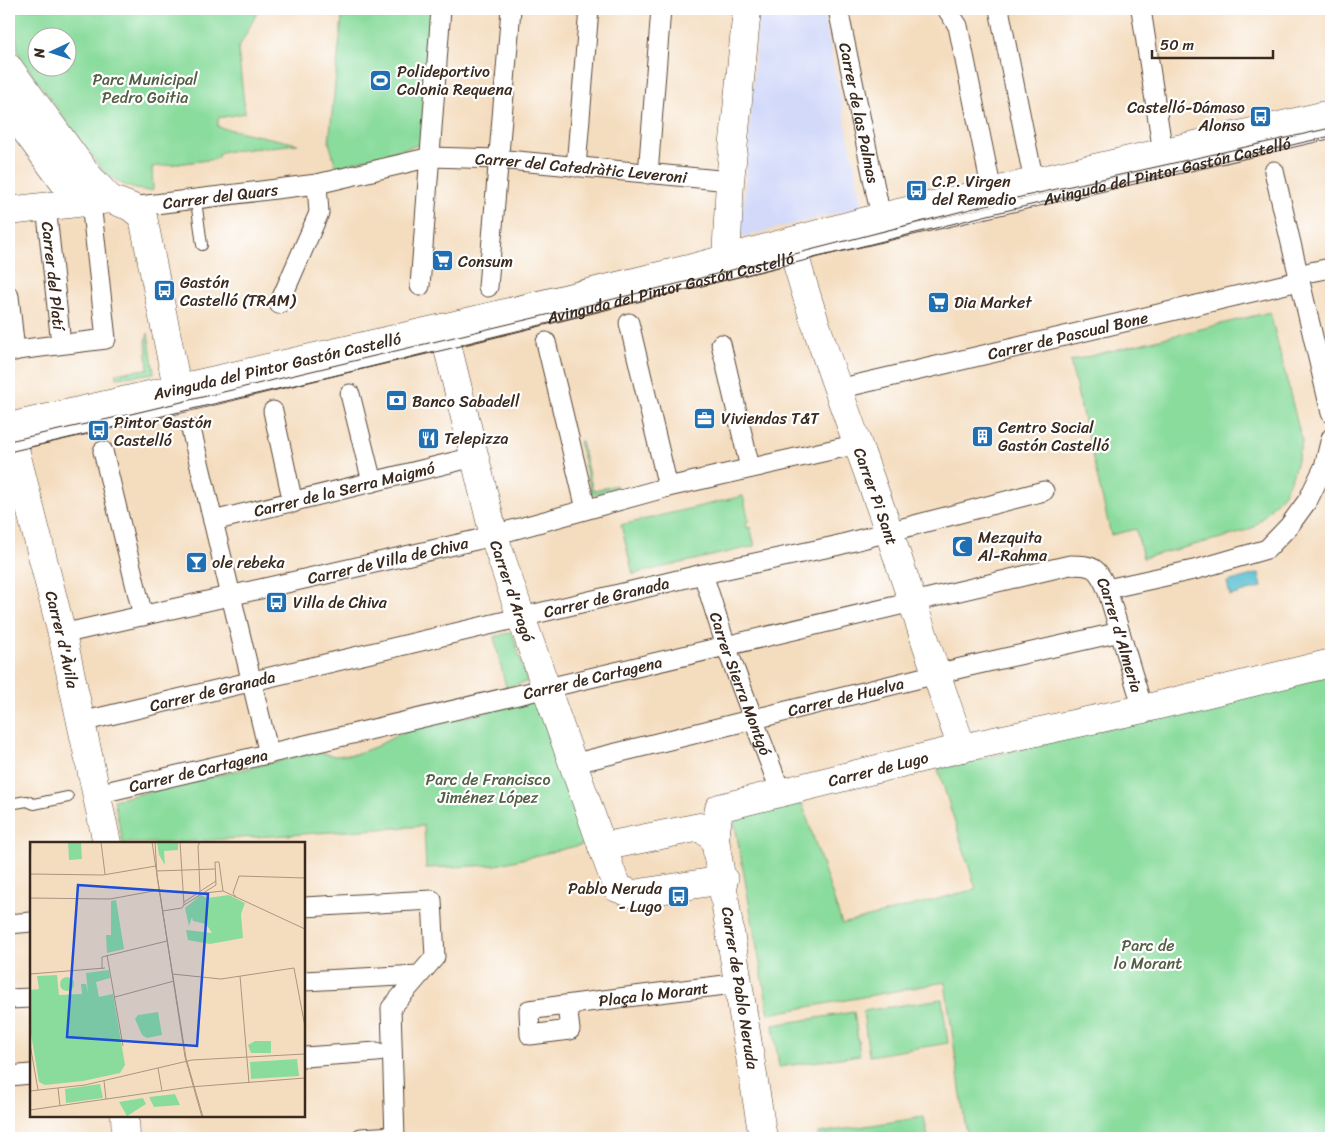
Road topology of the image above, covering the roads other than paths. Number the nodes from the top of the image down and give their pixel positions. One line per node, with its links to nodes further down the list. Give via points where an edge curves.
1 (441, 9): 15 (street)
2 (511, 9): 16 (street)
3 (590, 9): 17 (street)
4 (661, 9): 19 (street)
5 (748, 9): 20 (street)
6 (838, 9): 28 (street, Carrer de las Palmas)
7 (947, 9): 23 (street, via 958,26)
8 (999, 9): 21 (street)
9 (1141, 9): 14 (street)
10 (9, 68): 24 (street)
11 (9, 108): 24 (street, via 66,185)
12 (1331, 114): 14 (street, Avinguda del Pintor Gastón Castelló)
13 (1331, 133): 30 (lane, Avinguda del Pintor Gastón Castelló)
14 (1163, 153): 21 (street, Avinguda del Pintor Gastón Castelló)
15 (431, 157): 16 (street, Carrer del Catedràtic Leveroni); 22 (street, Carrer del Quars); 34 (street)
16 (498, 159): 17 (street, Carrer del Catedràtic Leveroni); 35 (street)
17 (576, 168): 19 (street, Carrer del Catedràtic Leveroni)
18 (1274, 171): 33 (street)
19 (648, 174): 20 (street, Carrer del Catedràtic Leveroni)
20 (730, 181): 31 (street)
21 (1034, 182): 23 (street, Avinguda del Pintor Gastón Castelló)
22 (317, 184): 24 (street, Carrer del Quars); 37 (street, via 319,213)
23 (992, 192): 28 (street, Avinguda del Pintor Gastón Castelló)
24 (111, 203): 25 (street, Carrer del Quars); 41 (street, via 106,339); 44 (street, via 143,217)
25 (46, 206): 27 (street, Carrer del Quars); 41 (street, Carrer del Platí)
26 (197, 208): 29 (lane)
27 (9, 211)
28 (882, 217): 30 (street, Avinguda del Pintor Gastón Castelló)
29 (202, 245)
30 (793, 250): 31 (street, Avinguda del Pintor Gastón Castelló); 39 (lane, Avinguda del Pintor Gastón Castelló); 45 (street, Carrer Pi Sant)
31 (726, 260): 39 (street, Avinguda del Pintor Gastón Castelló)
32 (1331, 268): 33 (street, Carrer de Pascual Bone)
33 (1305, 276): 45 (street, Carrer de Pascual Bone); 48 (street)
34 (420, 286)
35 (488, 287)
36 (9, 296): 43 (street)
37 (279, 304)
38 (629, 323): 57 (street)
39 (445, 336): 44 (street, Avinguda del Pintor Gastón Castelló); 51 (lane, Avinguda del Pintor Gastón Castelló, via 197,404); 54 (street, Carrer d'Aragó)
40 (546, 342): 60 (street)
41 (61, 344): 43 (street)
42 (720, 344): 55 (street)
43 (12, 351)
44 (177, 387): 51 (street, Avinguda del Pintor Gastón Castelló)
45 (838, 389): 52 (street, Carrer Pi Sant)
46 (350, 394): 56 (street)
47 (273, 411): 59 (street)
48 (1331, 413)
49 (191, 429): 61 (street)
50 (1331, 438): 66 (street, via 1324,467 1308,500 1267,549 1216,564)
51 (10, 439): 72 (street, Carrer d'Àvila)
52 (858, 444): 55 (street, Carrer de Villa de Chiva); 62 (street, Carrer Pi Sant)
53 (103, 451): 69 (street)
54 (474, 457): 56 (street, Carrer de la Serra Maigmó); 63 (street, Carrer d'Aragó)
55 (750, 468): 57 (street, Carrer de Villa de Chiva)
56 (372, 482): 59 (street, Carrer de la Serra Maigmó)
57 (668, 487): 60 (street, Carrer de Villa de Chiva)
58 (1044, 491): 62 (street, Carrer de Granada)
59 (293, 503): 61 (street, Carrer de la Serra Maigmó)
60 (586, 509): 63 (street, Carrer de Villa de Chiva)
61 (213, 521): 67 (street)
62 (888, 530): 65 (street, Carrer de Granada, via 835,546); 68 (street, Carrer Pi Sant)
63 (494, 536): 67 (street, Carrer de Villa de Chiva); 70 (street, Carrer d'Aragó)
64 (1089, 565): 66 (street, Carrer d'Almeria, via 1100,573); 68 (street, Carrer de Cartagena, via 1070,565)
65 (703, 574): 70 (street, Carrer de Granada); 73 (street, Carrer Sierra Montgó)
66 (1106, 588): 71 (street, Carrer d'Almeria)
67 (232, 595): 69 (street, Carrer de Villa de Chiva); 76 (street)
68 (912, 603): 73 (street, Carrer de Cartagena); 75 (street, Carrer Pi Sant)
69 (143, 616): 72 (street, Carrer de Villa de Chiva)
70 (521, 617): 76 (street, Carrer de Granada); 77 (street, Carrer d'Aragó)
71 (1120, 632): 75 (street, Carrer de Huelva); 78 (street, Carrer d'Almeria)
72 (62, 634): 80 (street, Carrer d'Àvila)
73 (726, 646): 77 (street, Carrer de Cartagena); 79 (street, Carrer Sierra Montgó)
74 (1331, 663): 78 (street, Carrer de Lugo)
75 (935, 675): 79 (street, Carrer de Huelva); 81 (street, Carrer Pi Sant)
76 (253, 682): 80 (street, Carrer de Granada); 82 (street)
77 (546, 688): 82 (street, Carrer de Cartagena); 83 (street, Carrer d'Aragó)
78 (1143, 709): 81 (street, Carrer de Lugo)
79 (753, 721): 83 (street, Carrer de Huelva); 84 (street, Carrer Sierra Montgó)
80 (81, 722): 85 (street, Carrer d'Àvila)
81 (962, 748): 84 (street, Carrer de Lugo)
82 (269, 754): 85 (street, Carrer de Cartagena)
83 (572, 764): 90 (street, Carrer d'Aragó)
84 (781, 793): 88 (street, Carrer de Lugo, via 719,808)
85 (97, 794): 89 (street, Carrer d'Àvila)
86 (68, 797): 87 (lane, via 34,804 27,801)
87 (9, 804)
88 (715, 839): 90 (street, via 700,827); 91 (street, Carrer de Pablo Neruda)
89 (107, 842)
90 (602, 848): 91 (street, via 617,888 633,894)
91 (724, 880): 97 (street, Carrer de Pablo Neruda)
92 (305, 907): 95 (street, via 432,900 435,957)
93 (30, 922): 94 (street)
94 (9, 924)
95 (419, 975): 96 (street); 106 (street, via 390,1008)
96 (305, 981)
97 (740, 983): 100 (street, Plaça lo Morant); 109 (street, Carrer de Pablo Neruda)
98 (30, 998): 99 (street)
99 (9, 999)
100 (567, 1004)
101 (377, 1052): 102 (street)
102 (305, 1056)
103 (30, 1074): 104 (street)
104 (9, 1076)
105 (125, 1117): 107 (street)
106 (395, 1137): 108 (street)
107 (126, 1138)
108 (361, 1138)
109 (763, 1138)

